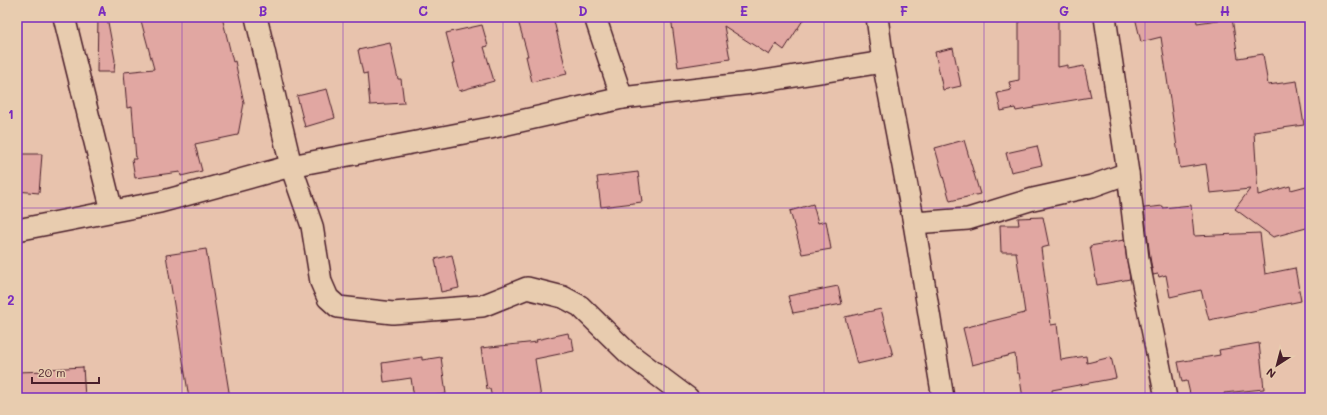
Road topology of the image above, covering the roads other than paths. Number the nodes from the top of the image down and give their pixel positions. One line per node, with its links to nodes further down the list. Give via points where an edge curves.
1 (64, 17): 10 (street)
2 (256, 17): 8 (street)
3 (595, 17): 7 (street)
4 (877, 17): 6 (street)
5 (1105, 17): 9 (street)
6 (883, 62): 7 (street, via 751,83); 11 (street)
7 (622, 98): 8 (street, via 490,128)
8 (291, 166): 10 (street, via 160,202); 13 (street, via 312,226 321,282 328,298 338,307 393,314 482,306 526,288 563,297 580,306 628,353)
9 (1128, 173): 11 (street, via 1092,186 1033,199 968,220); 15 (street, via 1138,259)
10 (112, 211): 12 (street)
11 (914, 223): 14 (street)
12 (17, 230)
13 (688, 398)
14 (943, 398)
15 (1166, 398)

